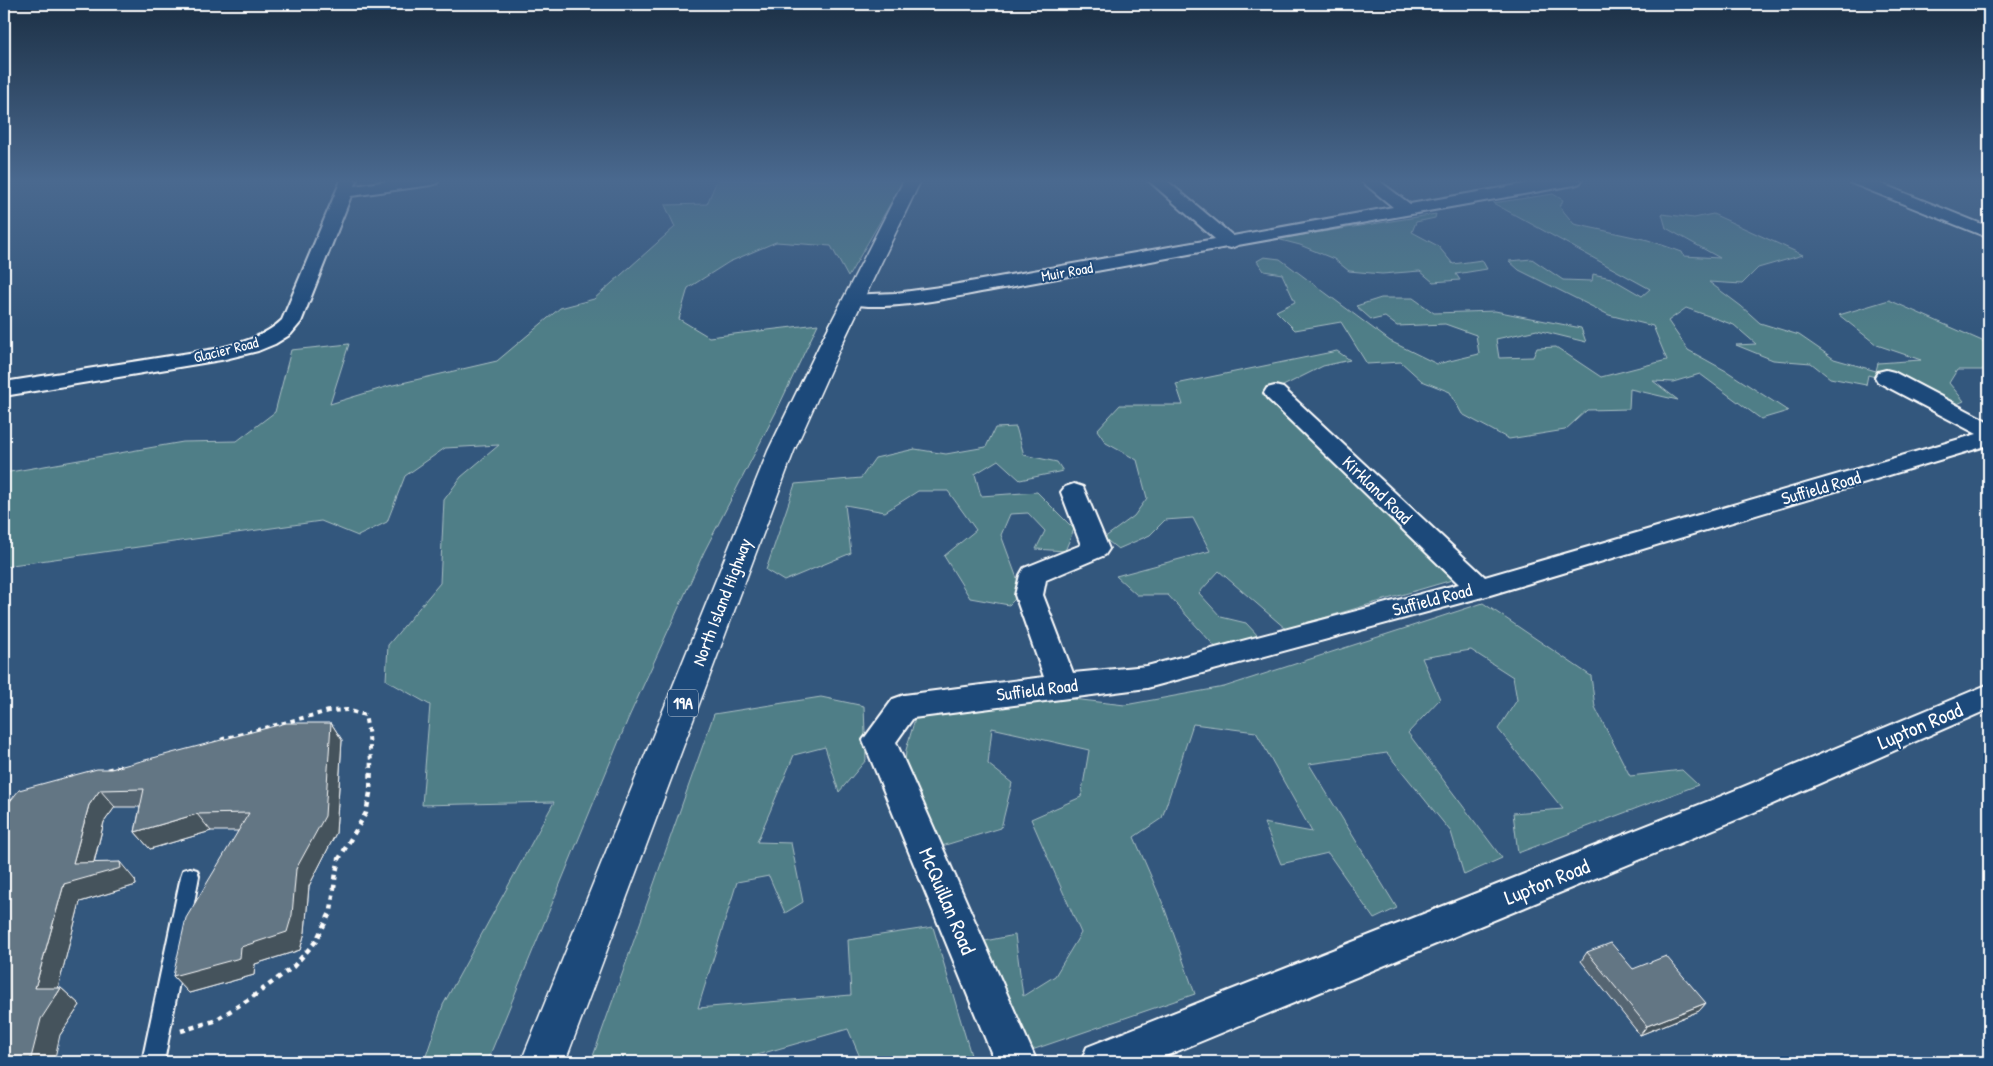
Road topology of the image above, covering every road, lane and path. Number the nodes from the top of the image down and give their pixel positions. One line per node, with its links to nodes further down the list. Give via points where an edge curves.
1 (328, 230): 8 (street, Glacier Road, via 291,322 280,334 221,354)
2 (888, 230): 6 (main road, North Island Highway / 19A)
3 (1215, 230): 5 (street)
4 (1302, 230): 5 (street, Muir Road)
5 (1231, 243): 6 (street, Muir Road, via 916,298)
6 (854, 299): 23 (main road, North Island Highway / 19A, via 781,451)
7 (1886, 377): 10 (street)
8 (4, 389)
9 (1275, 393): 13 (street, Kirkland Road)
10 (1989, 431)
11 (1989, 438): 13 (street, Suffield Road)
12 (1074, 492): 14 (street, via 1096,549 1034,575 1029,595)
13 (1480, 588): 14 (street, Suffield Road, via 1147,677)
14 (1063, 686): 16 (street, Suffield Road, via 904,707)
15 (1989, 696): 25 (street, Lupton Road, via 1731,807)
16 (878, 740): 24 (street, McQuillan Road)
17 (210, 746): 21 (path, via 223,739 329,711 355,710 365,715 369,732 369,800 366,812 336,866 332,910 313,945 296,964 258,994 214,1021)
18 (130, 764): 19 (path)
19 (102, 771)
20 (190, 876): 21 (lane)
21 (158, 1038): 22 (lane)
22 (153, 1062)
23 (543, 1062)
24 (1016, 1062)
25 (1102, 1062)

